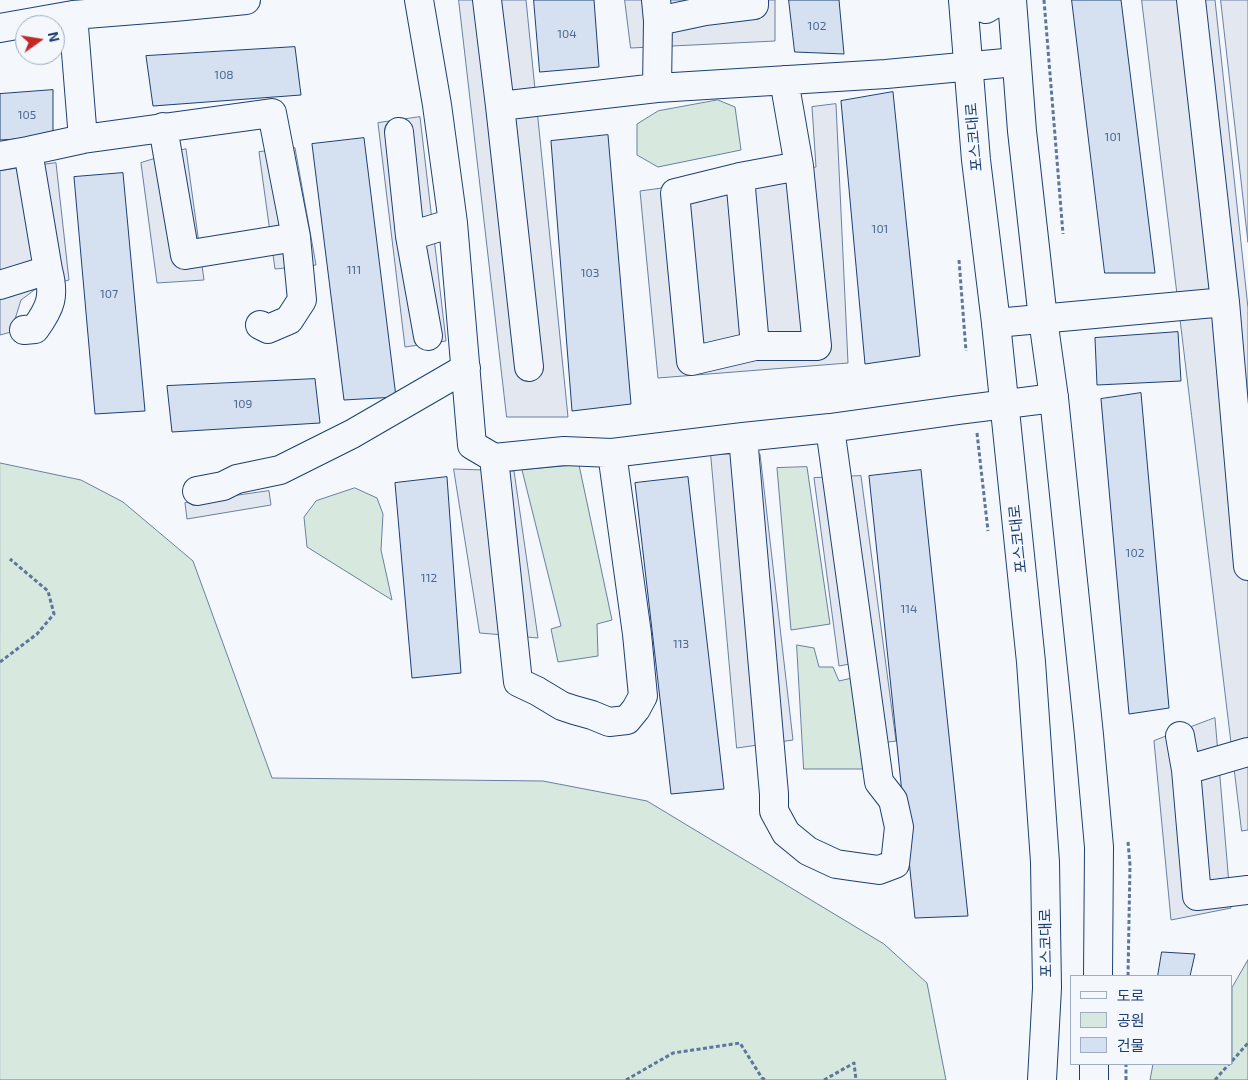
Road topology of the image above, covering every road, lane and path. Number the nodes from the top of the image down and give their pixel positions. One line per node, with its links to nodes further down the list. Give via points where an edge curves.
1 (246, 0): 10 (main road)
2 (419, 0): 27 (main road)
3 (487, 0): 19 (main road)
4 (754, 0): 11 (main road, via 754,5)
5 (963, 0): 6 (main road, via 986,8); 16 (main road, 포스코대로)
6 (1001, 0)
7 (1012, 0): 15 (main road)
8 (1044, 0): 30 (path)
9 (1191, 0): 34 (main road)
10 (174, 4): 13 (main road)
11 (704, 5): 12 (main road)
12 (657, 10): 18 (main road)
13 (73, 15): 14 (main road); 22 (main road)
14 (0, 28)
15 (1016, 62): 16 (main road); 35 (main road)
16 (969, 66): 17 (main road); 36 (main road, 포스코대로, via 976,160)
17 (784, 80): 18 (main road); 25 (main road)
18 (658, 88): 19 (main road)
19 (500, 106): 42 (main road)
20 (163, 127): 22 (main road); 29 (main road, via 272,113); 29 (main road, via 185,255)
21 (399, 132): 28 (main road)
22 (83, 139): 23 (main road)
23 (28, 152): 24 (main road); 31 (main road)
24 (0, 156)
25 (799, 166): 26 (main road); 40 (main road, via 817,346)
26 (740, 177): 40 (main road); 40 (main road, via 674,192 691,360)
27 (452, 223): 28 (main road); 43 (main road)
28 (410, 236): 39 (main road)
29 (296, 237): 37 (main road, via 302,300 289,320 268,329)
30 (1064, 241)
31 (48, 270): 32 (main road); 38 (main road, via 52,284 51,303 36,329)
32 (0, 285)
33 (962, 302): 41 (path)
34 (1225, 302): 35 (main road); 54 (main road)
35 (1043, 319): 36 (main road); 44 (main road)
36 (996, 323): 45 (main road, 포스코대로)
37 (260, 325)
38 (24, 330)
39 (428, 336)
40 (755, 346)
41 (966, 351)
42 (529, 367)
43 (466, 368): 50 (main road, via 472,445); 51 (main road, via 281,479 237,479)
44 (1054, 398): 45 (main road); 61 (main road, via 1100,847)
45 (1003, 404): 46 (main road); 72 (main road, 포스코대로, via 1031,662 1046,862 1047,988)
46 (830, 428): 48 (main road); 48 (main road, via 879,782 894,800 899,827 895,864 879,870 836,864 808,851 786,833 774,811)
47 (976, 428): 52 (path)
48 (743, 437): 49 (main road)
49 (612, 453): 50 (main road, via 564,451); 50 (main road, via 637,634 642,696 627,720 609,722 562,706 518,682)
50 (494, 458)
51 (197, 491)
52 (988, 535)
53 (10, 559): 55 (path, via 48,591 54,614 37,634)
54 (1248, 566)
55 (0, 662)
56 (1180, 736): 58 (main road)
57 (1248, 752): 58 (main road)
58 (1186, 770): 60 (main road, via 1197,896)
59 (1130, 865): 62 (path)
60 (1248, 890)
61 (1098, 975)
62 (1128, 975)
63 (1248, 1043): 64 (path)
64 (1233, 1060)
65 (1094, 1065): 73 (main road)
66 (1126, 1065): 74 (path)
67 (1228, 1065): 75 (path)
68 (626, 1080): 69 (path, via 672,1054 740,1043)
69 (766, 1080)
70 (824, 1080): 71 (path, via 854,1063)
71 (856, 1080)
72 (1042, 1080)
73 (1094, 1080)
74 (1126, 1080)
75 (1215, 1080)

